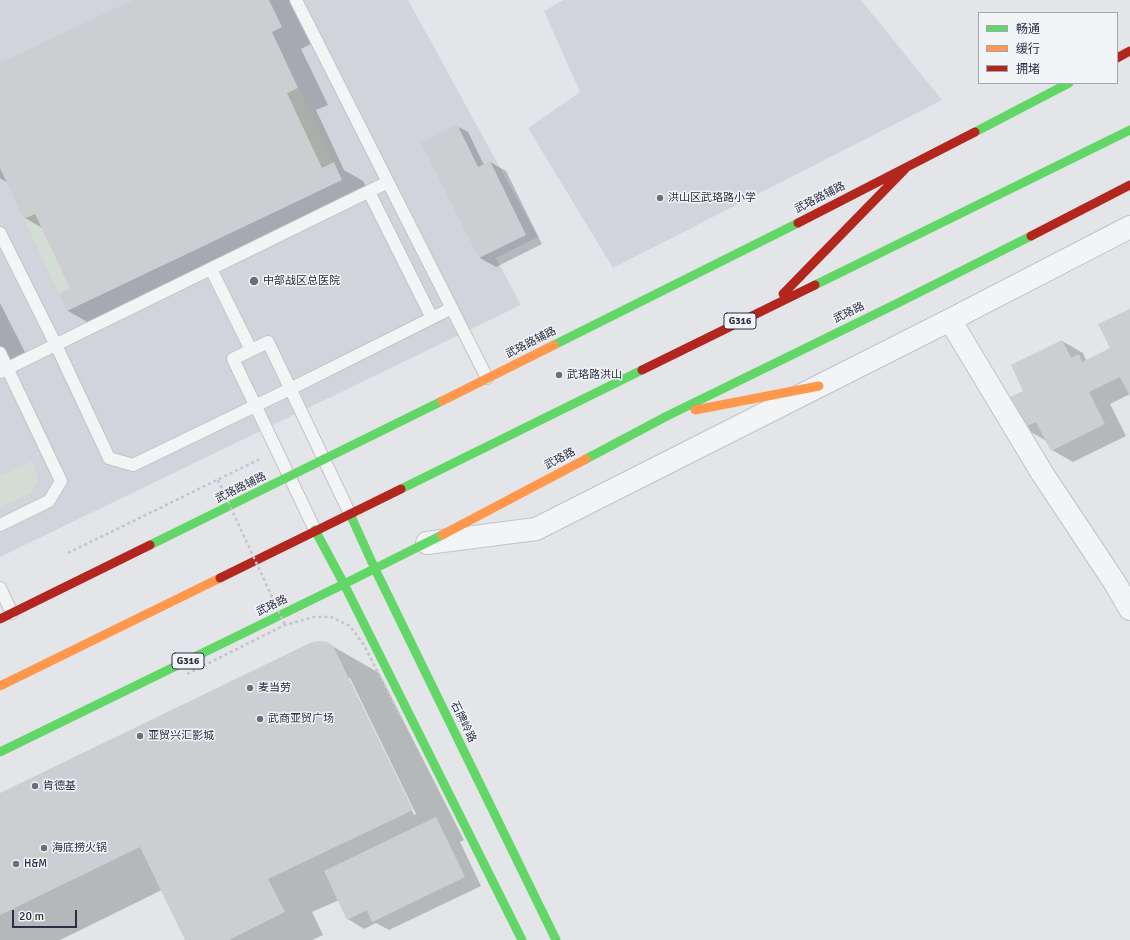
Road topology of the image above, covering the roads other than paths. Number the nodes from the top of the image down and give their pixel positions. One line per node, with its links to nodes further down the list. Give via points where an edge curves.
1 (296, 0): 7 (lane)
2 (1130, 51): 3 (main road)
3 (1118, 57)
4 (1067, 84): 6 (main road, 武珞路辅路)
5 (1130, 130): 13 (main road, G316)
6 (905, 169): 13 (main road); 21 (main road, 武珞路辅路)
7 (388, 182): 9 (lane); 14 (lane)
8 (1130, 185): 25 (main road, 武珞路 / G316, via 898,303)
9 (369, 192): 12 (lane); 15 (lane)
10 (1130, 227): 16 (street)
11 (0, 233): 17 (lane)
12 (211, 269): 17 (lane); 18 (lane)
13 (773, 305): 28 (main road, G316)
14 (452, 308): 15 (lane); 21 (lane)
15 (432, 318): 23 (lane)
16 (950, 320): 22 (street); 35 (street, via 1042,472)
17 (56, 345): 20 (lane); 24 (lane, via 109,458 133,466)
18 (251, 350): 23 (lane, via 268,342); 24 (lane, via 233,359)
19 (0, 353): 20 (lane)
20 (4, 370): 29 (lane, via 61,481 49,501)
21 (487, 378): 26 (main road, 武珞路辅路)
22 (819, 386): 25 (main road); 31 (street, via 536,528)
23 (290, 389): 24 (lane); 26 (lane)
24 (256, 406): 27 (lane)
25 (666, 416): 31 (main road, 武珞路 / G316)
26 (324, 460): 27 (main road, 武珞路辅路); 28 (lane)
27 (290, 477): 30 (lane); 36 (main road, 武珞路辅路)
28 (350, 514): 30 (main road, G316); 32 (main road, 石牌岭路)
29 (0, 525)
30 (315, 530): 33 (main road); 38 (main road, G316)
31 (426, 544): 32 (main road, 武珞路 / G316)
32 (375, 569): 33 (main road, 武珞路 / G316); 41 (main road, 石牌岭路)
33 (344, 584): 39 (main road, 武珞路 / G316); 40 (main road)
34 (0, 588): 36 (lane)
35 (1130, 609)
36 (12, 613): 37 (main road, 武珞路辅路)
37 (0, 619)
38 (0, 686)
39 (0, 752)
40 (522, 940)
41 (556, 940)

